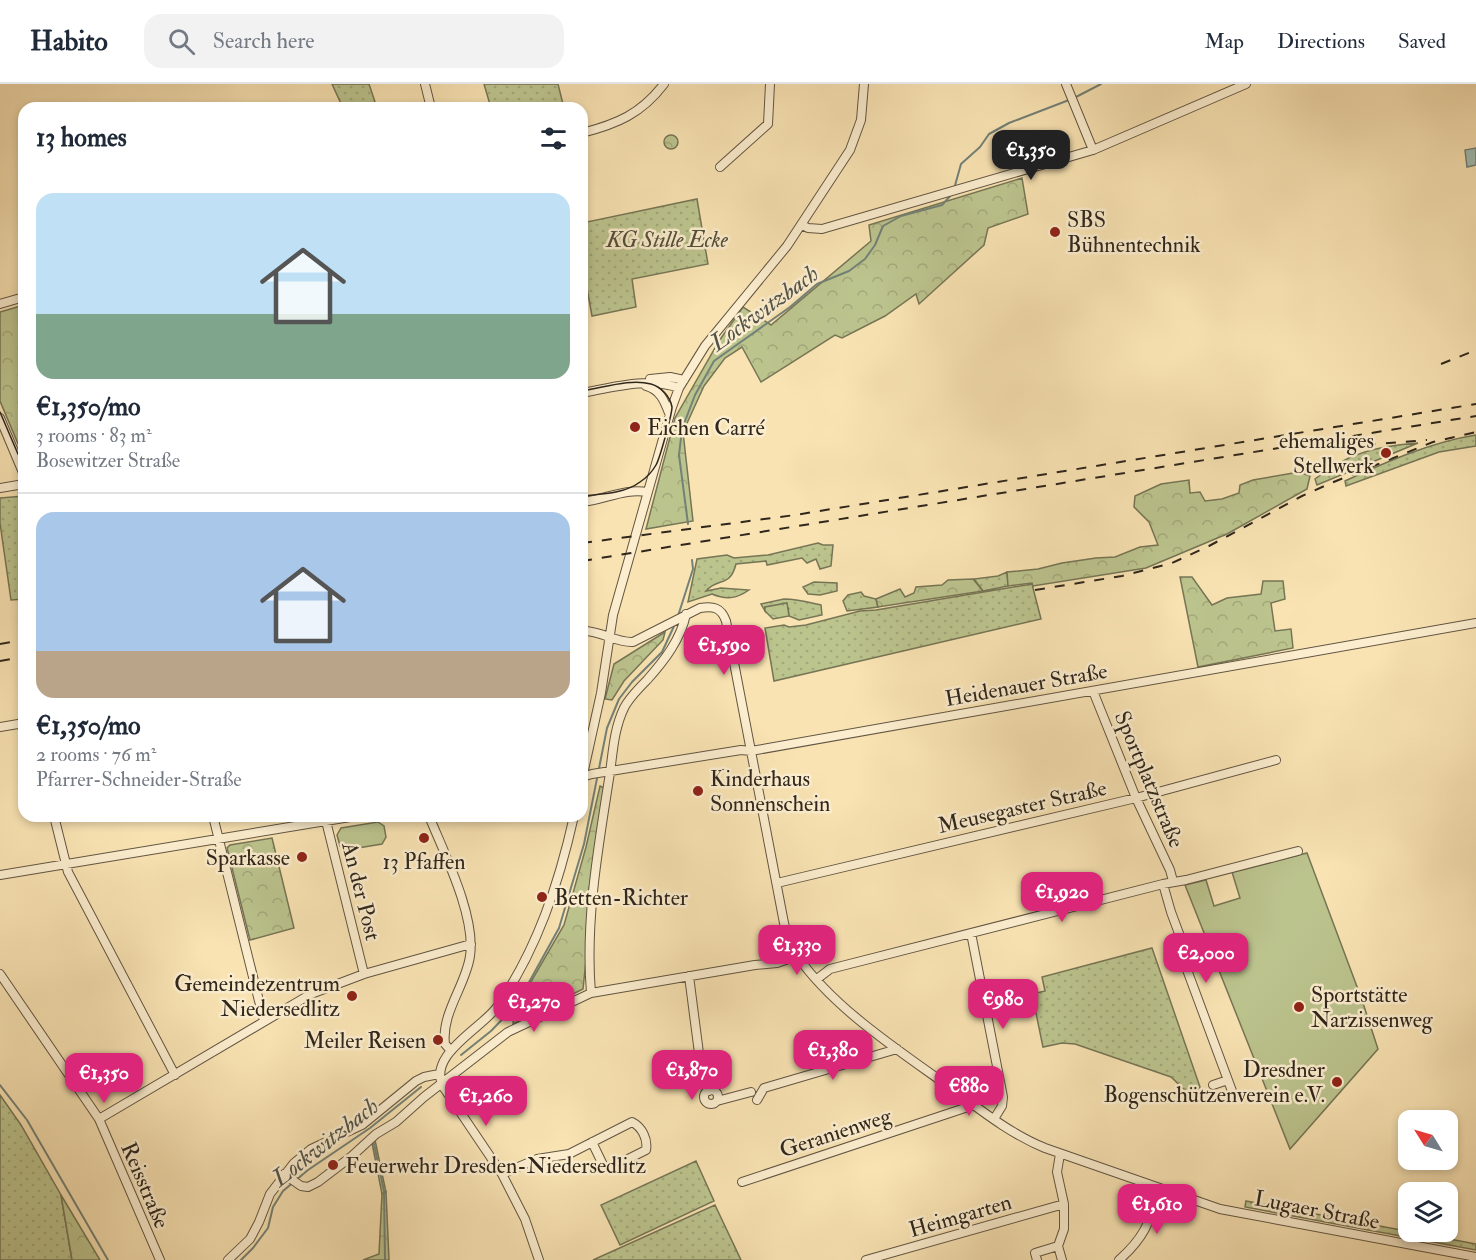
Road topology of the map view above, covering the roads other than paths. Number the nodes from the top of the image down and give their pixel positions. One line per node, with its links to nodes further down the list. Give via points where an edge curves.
1 (425, 84): 7 (street)
2 (664, 84): 8 (street, via 630,116)
3 (770, 84): 10 (street, via 768,124)
4 (864, 84): 11 (street, via 855,140)
5 (1246, 84): 9 (street)
6 (1067, 87): 9 (street)
7 (430, 102)
8 (588, 131)
9 (1093, 150): 11 (street, via 822,229)
10 (720, 167)
11 (802, 225): 14 (street, via 714,332)
12 (18, 299): 13 (street)
13 (0, 304)
14 (684, 380): 15 (street, via 655,378); 16 (street)
15 (636, 384): 16 (street, via 662,383); 17 (street); 18 (street, via 658,391)
16 (679, 388): 18 (street)
17 (588, 392)
18 (669, 413): 23 (street)
19 (0, 418): 20 (street)
20 (18, 461)
21 (18, 485): 22 (street)
22 (0, 488)
23 (647, 492): 24 (street, via 639,490); 28 (street)
24 (588, 501)
25 (685, 614): 28 (street, via 633,642); 32 (street, Lugaer Straße, via 711,606 722,611); 35 (street, via 670,651 625,706)
26 (1476, 623): 29 (street, Heidenauer Straße)
27 (588, 631): 28 (street)
28 (610, 636): 33 (street)
29 (1093, 691): 32 (street, Heidenauer Straße); 37 (street, Sportplatzstraße)
30 (18, 724): 31 (street)
31 (0, 728)
32 (751, 752): 35 (street, Heidenauer Straße, via 741,750); 49 (street, Lugaer Straße)
33 (588, 753)
34 (1276, 760): 37 (street, Meusegaster Straße)
35 (608, 772): 36 (street, Heidenauer Straße); 58 (street, via 593,890)
36 (588, 776)
37 (1136, 798): 48 (street, Sportplatzstraße); 49 (street, Meusegaster Straße)
38 (56, 822): 46 (street)
39 (214, 822): 44 (street)
40 (304, 822): 44 (street)
41 (327, 822): 55 (street, An der Post)
42 (431, 822): 52 (street, via 458,887)
43 (572, 822): 61 (street, via 536,941 495,1009)
44 (218, 838): 46 (street); 59 (street)
45 (1298, 851): 48 (street)
46 (66, 864): 47 (street); 63 (street)
47 (0, 874)
48 (1173, 882): 50 (street)
49 (777, 883): 53 (street, Lugaer Straße, via 788,937)
50 (1163, 884): 51 (street); 64 (street, Sportplatzstraße, via 1184,947 1183,959)
51 (971, 933): 57 (street, via 831,969); 72 (street, via 1003,1097)
52 (471, 944): 55 (street); 61 (street, via 468,965 447,1025 445,1044)
53 (797, 956): 56 (street, via 777,963); 57 (street, Lugaer Straße)
54 (0, 974): 71 (street, Reisstraße)
55 (364, 974): 59 (street, via 311,994)
56 (689, 976): 58 (street); 68 (street, via 700,1061 709,1091 715,1092 717,1101)
57 (817, 979): 60 (street, Lugaer Straße, via 844,1007)
58 (591, 993): 65 (street, via 508,1032)
59 (264, 1021): 63 (street)
60 (897, 1049): 69 (street, via 764,1088); 70 (street, Lugaer Straße)
61 (451, 1051): 62 (street)
62 (439, 1074): 65 (street); 76 (street, via 416,1081 362,1125 303,1155)
63 (175, 1075): 71 (street)
64 (1228, 1080): 66 (street); 67 (street, Sportplatzstraße)
65 (441, 1083): 75 (street); 76 (street, via 323,1178 308,1186)
66 (1213, 1085)
67 (1232, 1090)
68 (751, 1092)
69 (757, 1100)
70 (974, 1105): 72 (street, Lugaer Straße); 77 (street, Geranienweg)
71 (99, 1119): 82 (street, Reisstraße)
72 (994, 1119): 74 (street, Lugaer Straße, via 1028,1141)
73 (592, 1142): 73 (street, via 632,1122 640,1128 647,1143 646,1150 610,1168 604,1167); 75 (street, via 569,1154 537,1160)
74 (1060, 1154): 78 (street, Lugaer Straße); 79 (street, via 1057,1172)
75 (502, 1174): 84 (street, via 525,1219)
76 (290, 1179): 83 (street, via 270,1194 255,1231)
77 (742, 1182)
78 (1160, 1188): 81 (street, Lugaer Straße, via 1220,1209); 88 (street, via 1147,1227)
79 (1064, 1204): 80 (street, via 1064,1229); 85 (street, Heimgarten)
80 (1058, 1246): 86 (street, via 1035,1253); 87 (street)
81 (1476, 1257)
82 (159, 1260)
83 (228, 1260)
84 (538, 1260)
85 (866, 1260)
86 (1037, 1260)
87 (1062, 1260)
88 (1119, 1260)

